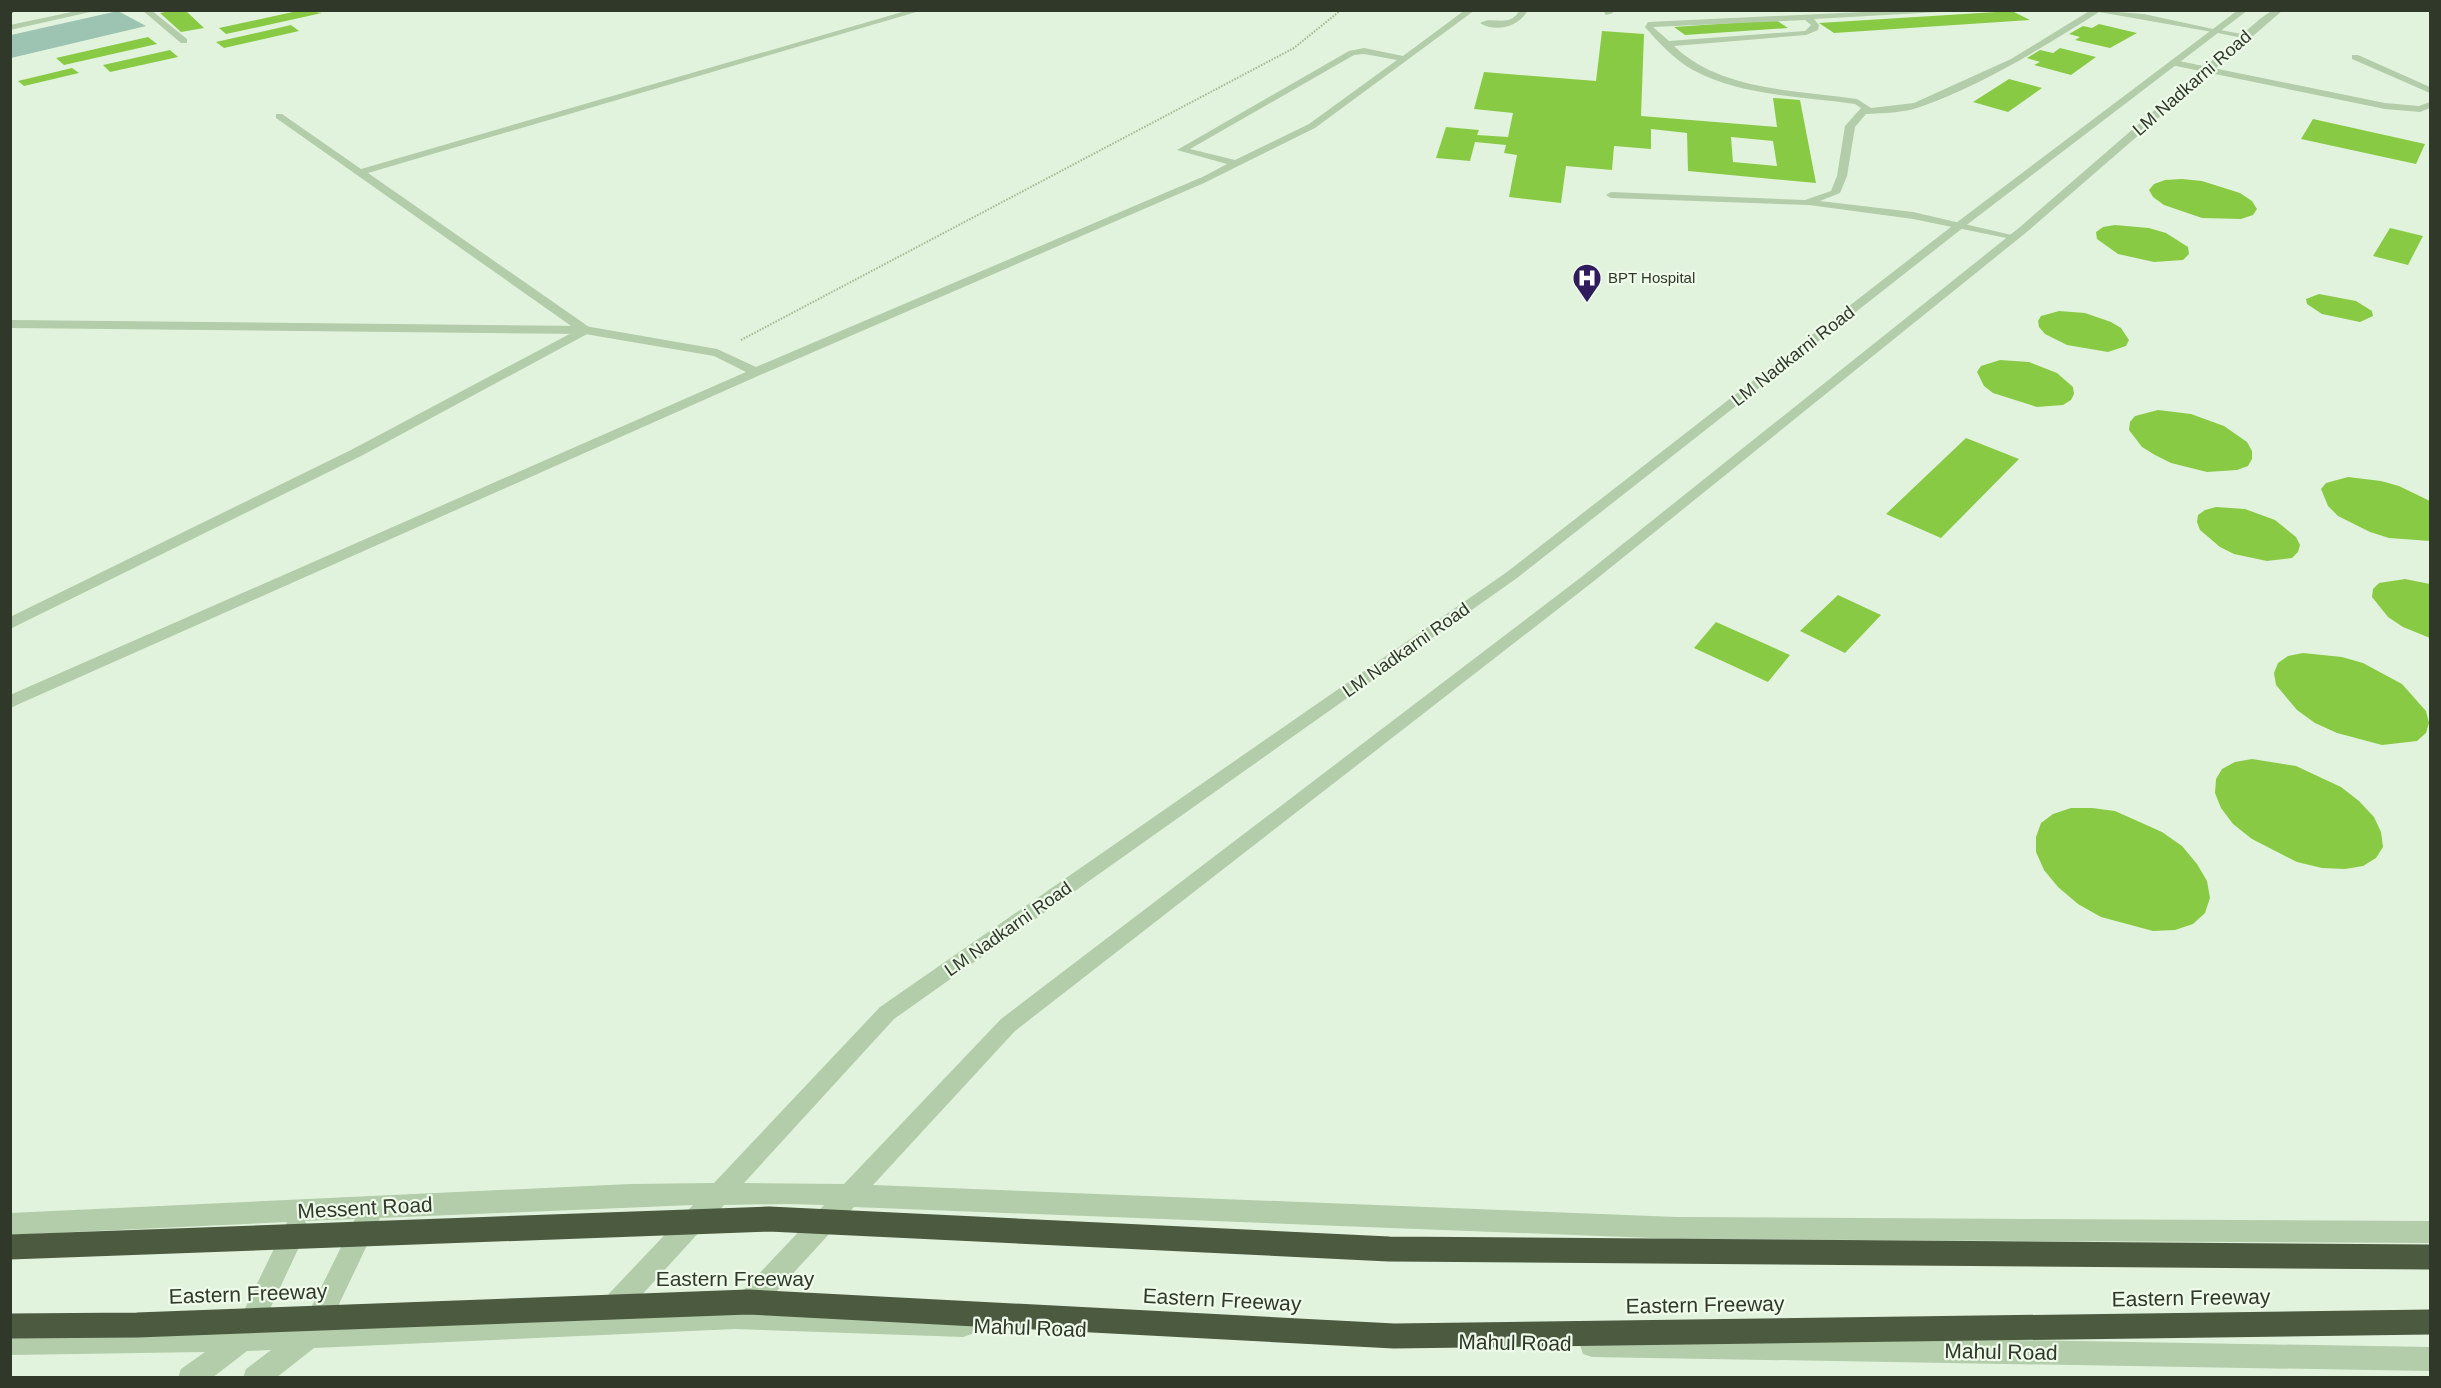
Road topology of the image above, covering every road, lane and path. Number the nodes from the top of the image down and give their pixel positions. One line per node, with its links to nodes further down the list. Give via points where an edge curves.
1 (95, 10): 13 (street)
2 (146, 10): 16 (street)
3 (919, 10): 27 (street)
4 (1341, 10): 34 (path, via 1294,48)
5 (1471, 10): 12 (street)
6 (1524, 10): 12 (street, via 1512,24)
7 (1971, 10): 11 (street)
8 (2097, 10): 14 (street); 24 (street, via 2014,61 1917,105)
9 (2244, 10): 14 (street, LM Nadkarni Road)
10 (2278, 10): 15 (street, LM Nadkarni Road)
11 (1806, 16): 17 (street, via 1815,25 1814,30 1806,33); 17 (street, via 1651,24 1649,27)
12 (1461, 19): 19 (street)
13 (10, 28)
14 (2218, 32): 15 (street); 20 (street, LM Nadkarni Road)
15 (2247, 37): 21 (street, LM Nadkarni Road)
16 (184, 41)
17 (1666, 44): 24 (street, via 1694,67 1711,74 1857,102 1867,107)
18 (2355, 57): 22 (street)
19 (1405, 59): 26 (street, via 1312,126); 26 (street, via 1364,51 1352,53 1182,150)
20 (2174, 63): 21 (street); 30 (street, LM Nadkarni Road)
21 (2206, 70): 23 (street, via 2385,106 2420,109); 31 (street, LM Nadkarni Road)
22 (2430, 90)
23 (2430, 105)
24 (1865, 111): 29 (street, via 1850,126 1842,176 1835,193)
25 (279, 116): 27 (street)
26 (1235, 163): 35 (street)
27 (362, 172): 33 (street)
28 (1611, 195): 29 (street)
29 (1806, 203): 30 (street, via 1886,209)
30 (1962, 224): 31 (street); 38 (street, LM Nadkarni Road, via 1512,575 887,1013)
31 (2012, 238): 39 (street, LM Nadkarni Road, via 1589,578 1008,1025)
32 (10, 324): 33 (street)
33 (585, 330): 34 (street); 36 (street, via 356,453)
34 (717, 352): 35 (street)
35 (756, 372): 37 (street)
36 (10, 624)
37 (10, 702)
38 (719, 1194): 39 (street); 40 (street, Messent Road); 47 (street, LM Nadkarni Road)
39 (850, 1195): 43 (street, via 1677,1228); 46 (street, LM Nadkarni Road)
40 (373, 1208): 41 (street, Messent Road); 50 (street)
41 (304, 1211): 42 (street, Messent Road); 51 (street)
42 (10, 1224)
43 (2430, 1232)
44 (10, 1247): 45 (highway, bridge, via 769,1219 1389,1249)
45 (2430, 1257)
46 (735, 1317): 47 (street, Mahul Road); 53 (street, Mahul Road, via 1485,1343)
47 (601, 1321): 50 (street)
48 (2430, 1322): 49 (highway, Eastern Freeway, bridge, via 1394,1336 748,1302 137,1325)
49 (10, 1326)
50 (311, 1335): 51 (street); 55 (street)
51 (243, 1339): 52 (street); 54 (street)
52 (10, 1343)
53 (2430, 1359)
54 (190, 1377)
55 (255, 1377)

